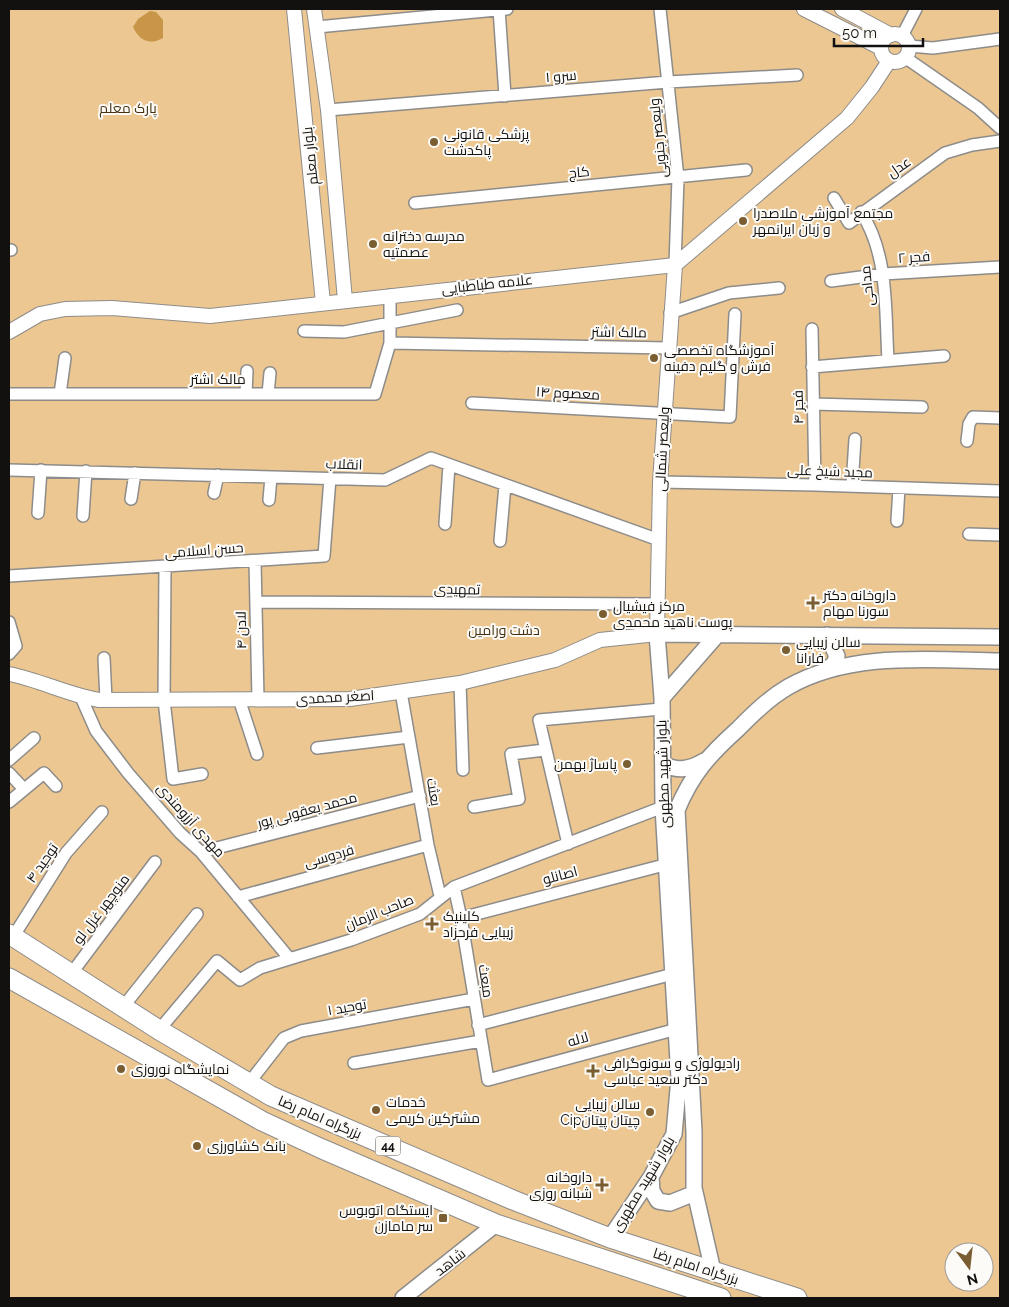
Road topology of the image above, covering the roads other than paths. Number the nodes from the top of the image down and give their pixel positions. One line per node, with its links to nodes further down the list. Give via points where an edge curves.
1 (294, 9): 10 (street, بلوار معلم)
2 (314, 9): 9 (street, بلوار معلم)
3 (499, 9): 4 (street); 9 (street); 17 (street)
4 (507, 9)
5 (660, 9): 16 (street, ولیعصر جنوبی)
6 (804, 9): 13 (street)
7 (842, 9): 12 (street)
8 (916, 9): 12 (street)
9 (317, 27): 10 (street); 18 (street, بلوار معلم)
10 (296, 29): 19 (street, بلوار معلم)
11 (1000, 39): 12 (street, via 933,48)
12 (902, 43): 13 (street, via 882,42); 14 (street, via 895,63); 20 (street)
13 (881, 48): 14 (street)
14 (889, 61): 27 (street, via 847,118)
15 (797, 75): 16 (street, سرو ۱)
16 (668, 82): 17 (street, سرو ۱); 23 (street, ولیعصر جنوبی)
17 (505, 96): 18 (street, سرو ۱)
18 (328, 110): 19 (street); 33 (street, بلوار معلم)
19 (305, 112): 34 (street, بلوار معلم)
20 (1000, 128)
21 (1000, 141): 26 (street, عدل, via 945,154)
22 (746, 170): 23 (street, کاج)
23 (678, 178): 25 (street, کاج); 27 (street, ولیعصر جنوبی)
24 (834, 198): 26 (street, عدل, via 849,223)
25 (415, 203)
26 (861, 212): 29 (street, مداحی, via 873,230)
27 (675, 265): 32 (street, علامه طباطبایی); 36 (street, ولیعصر شمالی)
28 (1000, 267): 29 (street, فجر ۲)
29 (883, 274): 30 (street, فجر ۲); 46 (street, مداحی)
30 (831, 281)
31 (779, 288): 36 (street, via 729,294)
32 (390, 295): 33 (street, علامه طباطبایی); 38 (street, مالک اشتر)
33 (345, 300): 34 (street, علامه طباطبایی)
34 (323, 303): 41 (street, علامه طباطبایی, via 210,316 112,308 65,309 40,314)
35 (458, 310): 38 (street)
36 (670, 313): 43 (street, ولیعصر شمالی)
37 (736, 314): 57 (street, ۱۴ معصوم, via 730,417)
38 (390, 322): 40 (street, via 344,332); 42 (street, مالک اشتر)
39 (812, 329): 47 (street, فجر ۴)
40 (304, 331)
41 (9, 332)
42 (390, 343): 43 (street, مالک اشتر); 53 (street, مالک اشتر, via 375,394)
43 (668, 348): 57 (street, ولیعصر شمالی)
44 (944, 356): 46 (street)
45 (65, 358): 51 (street)
46 (888, 360): 47 (street)
47 (812, 367): 55 (street, فجر ۴)
48 (247, 372): 52 (street)
49 (270, 372): 53 (street)
50 (9, 394): 51 (street, مالک اشتر)
51 (60, 394): 52 (street, مالک اشتر)
52 (246, 394): 53 (street, مالک اشتر)
53 (268, 394)
54 (472, 403): 57 (street, ۱۴ معصوم)
55 (813, 404): 56 (street); 71 (street, فجر ۴)
56 (922, 406)
57 (663, 412): 69 (street, ولیعصر شمالی)
58 (1000, 418): 60 (street, via 973,417)
59 (855, 439): 72 (street)
60 (967, 441)
61 (449, 464): 68 (street, انقلاب, via 431,458 385,480); 70 (street, انقلاب); 81 (street)
62 (9, 470): 63 (street, انقلاب)
63 (41, 470): 64 (street, انقلاب); 78 (street)
64 (86, 471): 65 (street, انقلاب); 79 (street)
65 (135, 472): 66 (street, انقلاب); 76 (street)
66 (218, 475): 67 (street, انقلاب); 75 (street)
67 (271, 477): 68 (street, انقلاب); 77 (street)
68 (330, 478): 86 (street, حسن اسلامی, via 324,556)
69 (660, 482): 71 (street, مجید شیخ علی); 84 (street, ولیعصر شمالی)
70 (505, 485): 84 (street, انقلاب); 85 (street)
71 (815, 485): 72 (street, مجید شیخ علی)
72 (852, 486): 73 (street, مجید شیخ علی)
73 (899, 488): 74 (street, مجید شیخ علی); 80 (street)
74 (1000, 491)
75 (214, 493)
76 (132, 499)
77 (269, 500)
78 (38, 513)
79 (83, 516)
80 (897, 521)
81 (445, 524)
82 (969, 534): 83 (street)
83 (1000, 535)
84 (659, 540): 90 (street, ولیعصر شمالی)
85 (500, 541)
86 (255, 561): 87 (street, حسن اسلامی); 89 (street, لادن ۴)
87 (165, 568): 88 (street, حسن اسلامی); 109 (street)
88 (9, 576)
89 (256, 602): 90 (street, تمهیدی); 107 (street, لادن ۴)
90 (657, 604): 92 (street, ولیعصر شمالی)
91 (9, 622): 97 (street, via 16,646)
92 (658, 634): 93 (main road); 103 (street, اصغر محمدی, via 600,640 554,660); 110 (main road, بلوار شهید مطهری)
93 (718, 635): 94 (main road); 110 (main road)
94 (827, 635): 95 (main road); 101 (main road, via 837,656 834,664)
95 (856, 635): 96 (main road); 100 (main road, via 843,644 844,655)
96 (1000, 637)
97 (9, 654)
98 (104, 658): 108 (street)
99 (1000, 661): 100 (main road, بلوار شهید مطهری, via 901,659)
100 (855, 666): 101 (main road, بلوار شهید مطهری)
101 (824, 672): 116 (main road, بلوار شهید مطهری, via 787,688 746,721)
102 (9, 674): 105 (street, اصغر محمدی, via 38,680)
103 (460, 683): 104 (street, اصغر محمدی); 119 (street)
104 (401, 692): 107 (street, اصغر محمدی, via 350,699); 111 (street, بعثت)
105 (81, 697): 108 (street, اصغر محمدی); 131 (street, مهدی آرزومندی, via 106,745 180,833)
106 (240, 699): 107 (street, اصغر محمدی); 109 (street, اصغر محمدی); 115 (street)
107 (258, 699)
108 (106, 700): 109 (street, اصغر محمدی)
109 (164, 700): 121 (street, via 173,779)
110 (661, 704): 114 (street, via 539,720); 118 (main road, بلوار شهید مطهری)
111 (409, 737): 113 (street); 124 (street, بعثت)
112 (34, 738): 117 (street)
113 (317, 748)
114 (545, 750): 127 (street, via 511,754 519,799); 130 (street)
115 (257, 754)
116 (707, 759): 118 (main road, via 696,766 679,769); 154 (main road, بلوار شهید مطهری, via 688,785 677,810)
117 (9, 760)
118 (663, 764): 126 (main road, بلوار شهید مطهری)
119 (463, 770)
120 (9, 773): 123 (street)
121 (202, 774)
122 (56, 786): 123 (street, via 44,774)
123 (23, 788): 125 (street)
124 (420, 796): 129 (street, بعثت); 131 (street, محمد یعقوبی پور)
125 (9, 802)
126 (663, 807): 130 (street, صاحب الزمان); 133 (main road, بلوار شهید مطهری)
127 (474, 808)
128 (102, 812): 139 (street, توحید ۴, via 66,854)
129 (428, 844): 135 (street, بعثت); 136 (street, فردوسی)
130 (568, 844): 134 (street, صاحب الزمان)
131 (201, 852): 136 (street, مهدی آرزومندی)
132 (155, 862): 141 (street, منوچهر غزل لو)
133 (668, 864): 138 (street, اصانلو); 142 (main road, بلوار شهید مطهری)
134 (454, 887): 135 (street, صاحب الزمان); 138 (street, مبعث)
135 (440, 896): 140 (street, صاحب الزمان, via 420,914 351,940)
136 (238, 897): 140 (street, مهدی آرزومندی)
137 (197, 914): 145 (street)
138 (461, 918): 144 (street, مبعث)
139 (11, 935): 141 (highway, بزرگراه امام رضا / 44)
140 (289, 958): 148 (street, صاحب الزمان, via 260,968 240,980 217,961)
141 (71, 974): 145 (highway, بزرگراه امام رضا / 44)
142 (673, 974): 146 (street); 147 (main road, بلوار شهید مطهری)
143 (9, 978): 155 (highway, بزرگراه امام رضا / 44, via 262,1121)
144 (474, 999): 146 (street, مبعث); 152 (street, توحید ۱, via 301,1031 284,1038)
145 (123, 1007): 148 (highway, بزرگراه امام رضا / 44)
146 (478, 1025): 149 (street, مبعث)
147 (677, 1029): 151 (street, لاله); 153 (main road, بلوار شهید مطهری, via 679,1078 674,1134)
148 (159, 1030): 152 (highway, بزرگراه امام رضا / 44)
149 (481, 1041): 150 (street); 151 (street, مبعث)
150 (354, 1063)
151 (488, 1080)
152 (249, 1083): 156 (highway, بزرگراه امام رضا / 44, via 271,1096 513,1200)
153 (650, 1177): 154 (main road, via 652,1191 658,1201 670,1203); 156 (main road, بلوار شهید مطهری)
154 (695, 1193): 157 (main road, بلوار شهید مطهری)
155 (496, 1224): 158 (main road, شاهد); 159 (highway, بزرگراه امام رضا / 44)
156 (610, 1238): 157 (highway, بزرگراه امام رضا / 44)
157 (712, 1271): 160 (highway, بزرگراه امام رضا / 44)
158 (404, 1298)
159 (720, 1298)
160 (797, 1298)

